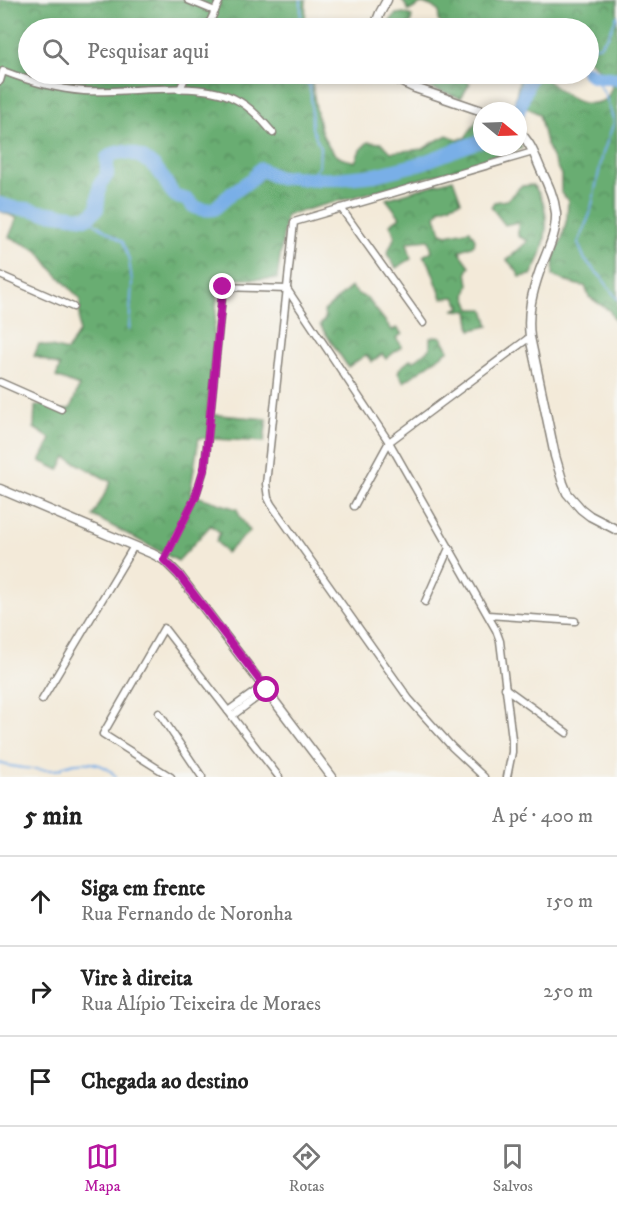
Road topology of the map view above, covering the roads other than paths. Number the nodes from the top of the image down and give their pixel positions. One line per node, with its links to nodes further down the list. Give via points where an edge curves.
1 (188, 0): 4 (street)
2 (220, 0): 4 (street)
3 (387, 0): 6 (main road)
4 (215, 11): 5 (street)
5 (212, 18)
6 (378, 18)
7 (18, 76): 8 (street, via 3,71)
8 (0, 81)
9 (44, 84): 12 (street, via 106,92)
10 (182, 84): 12 (street)
11 (404, 84): 13 (main road)
12 (180, 89): 14 (street, via 207,90 234,98 252,110)
13 (473, 108)
14 (273, 133)
15 (527, 141): 16 (main road)
16 (533, 152): 17 (street); 22 (main road, via 556,214 551,242 530,303)
17 (340, 208): 19 (street, via 294,222); 21 (street)
18 (0, 275): 20 (street)
19 (287, 290): 25 (street); 31 (street, via 223,287 205,466 192,506); 45 (street, via 266,484 268,498 409,699)
20 (73, 307)
21 (423, 323)
22 (530, 337): 25 (street); 28 (main road, via 555,456 567,493 590,516)
23 (0, 382): 24 (street)
24 (61, 409)
25 (389, 442): 27 (street); 30 (street)
26 (0, 489): 29 (main road)
27 (354, 506)
28 (617, 530)
29 (134, 546): 31 (main road); 37 (street)
30 (449, 548): 32 (street); 33 (street)
31 (164, 560): 35 (main road)
32 (425, 602)
33 (488, 615): 34 (street); 36 (street, via 499,635)
34 (575, 621)
35 (265, 688): 39 (street); 44 (main road)
36 (505, 688): 40 (street); 46 (street, via 512,746)
37 (42, 700)
38 (159, 713): 42 (street)
39 (230, 713): 41 (street, via 164,628 103,735); 43 (street)
40 (567, 733)
41 (171, 777)
42 (202, 777)
43 (279, 777)
44 (332, 777)
45 (484, 777)
46 (507, 777)

